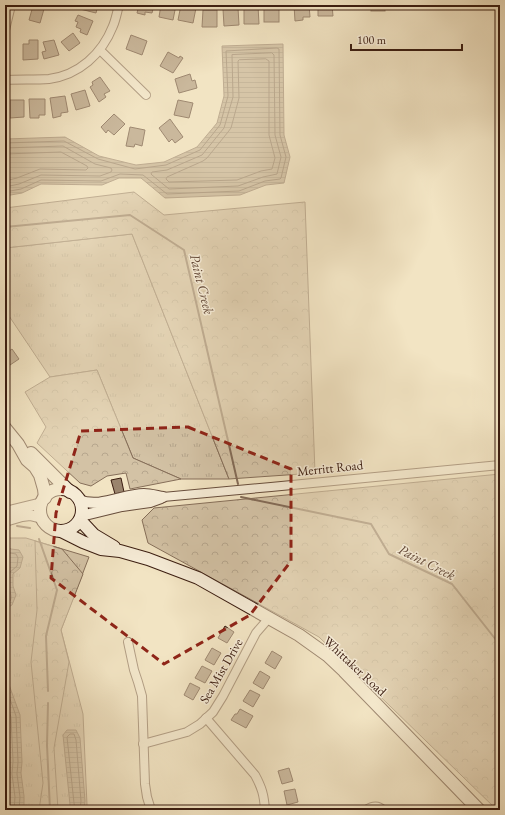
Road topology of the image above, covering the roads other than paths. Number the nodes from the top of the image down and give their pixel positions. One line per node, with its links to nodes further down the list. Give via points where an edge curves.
1 (12, 5): 3 (street)
2 (119, 5): 4 (street, via 113,26)
3 (5, 30)
4 (100, 50): 5 (street, via 84,65 65,75 47,79); 6 (street)
5 (5, 80)
6 (146, 95)
7 (5, 428): 8 (main road)
8 (18, 444): 10 (main road, via 33,454); 12 (main road, via 40,475)
9 (500, 464): 11 (street, Merritt Road)
10 (75, 496): 11 (street, Merritt Road, via 88,503 145,494); 12 (main road, via 65,490 59,490 49,494); 15 (main road, via 82,505)
11 (163, 497): 15 (street, Merritt Road)
12 (44, 500): 13 (street); 14 (main road, via 41,508)
13 (5, 512)
14 (42, 518): 16 (street, via 30,515); 17 (main road, via 49,527)
15 (81, 518): 17 (main road, via 72,528); 18 (main road, Whittaker Road, via 94,535)
16 (5, 520)
17 (60, 531): 18 (main road, Whittaker Road, via 83,542)
18 (120, 551): 19 (main road, Whittaker Road, via 198,578)
19 (269, 618): 21 (street, Sea Mist Drive, via 256,633 223,696); 27 (main road, Whittaker Road, via 299,635 344,670)
20 (128, 642): 22 (street, via 142,696)
21 (206, 718): 22 (street, Sea Mist Drive, via 187,732); 24 (street, via 255,774 264,794)
22 (144, 744): 23 (street, via 146,797)
23 (151, 810)
24 (265, 810)
25 (366, 810): 26 (street, via 374,806)
26 (383, 810)
27 (479, 810)

